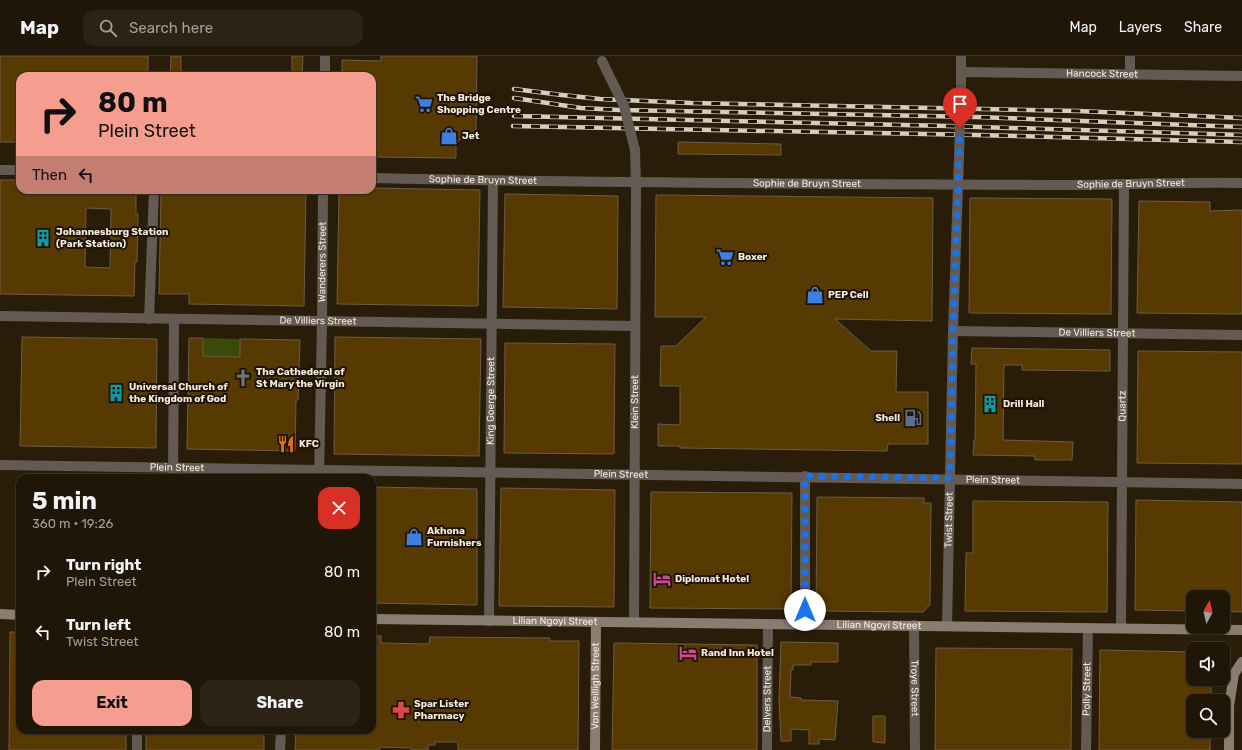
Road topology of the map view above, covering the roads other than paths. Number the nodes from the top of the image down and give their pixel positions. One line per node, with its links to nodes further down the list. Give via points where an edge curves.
1 (325, 56): 5 (street)
2 (962, 56): 6 (street, Twist Street)
3 (1130, 56): 7 (street)
4 (600, 59): 13 (street, Klein Street, bridge, via 624,106 635,150)
5 (325, 72)
6 (961, 72): 7 (street, Hancock Street); 15 (street, Twist Street, bridge)
7 (1130, 74): 8 (street, Hancock Street)
8 (1242, 76)
9 (0, 170): 10 (street)
10 (16, 170)
11 (376, 178): 12 (street, Sophie de Bruyn Street)
12 (493, 181): 13 (street, Sophie de Bruyn Street); 23 (street, King Goerge Street)
13 (636, 182): 15 (street, Sophie de Bruyn Street); 24 (street, Klein Street)
14 (1242, 183): 16 (street, Sophie de Bruyn Street)
15 (957, 185): 16 (street, Sophie de Bruyn Street); 25 (street, Twist Street)
16 (1124, 185): 26 (street, Quartz)
17 (154, 194): 20 (street)
18 (323, 194): 22 (street, Wanderers Street)
19 (0, 316): 20 (street, De Villiers Street)
20 (149, 319): 21 (street, De Villiers Street)
21 (174, 319): 22 (street, De Villiers Street); 29 (street)
22 (322, 322): 23 (street, De Villiers Street); 32 (street, Wanderers Street)
23 (492, 324): 24 (street, De Villiers Street); 30 (street, King Goerge Street)
24 (635, 326): 33 (street, Klein Street)
25 (953, 331): 26 (street, De Villiers Street); 35 (street, Twist Street)
26 (1124, 333): 27 (street, De Villiers Street); 36 (street, Quartz)
27 (1242, 335)
28 (0, 465): 29 (street, Plein Street)
29 (173, 467): 31 (street); 32 (street, Plein Street)
30 (490, 472): 32 (street, Plein Street); 33 (street, Plein Street); 41 (street, King Goerge Street)
31 (173, 474)
32 (319, 474)
33 (634, 474): 34 (street, Plein Street); 43 (street, Klein Street)
34 (805, 476): 35 (street, Plein Street); 45 (street)
35 (950, 478): 36 (street, Plein Street); 47 (street, Twist Street)
36 (1122, 482): 37 (street, Plein Street); 49 (street, Quartz)
37 (1242, 484)
38 (0, 614): 39 (street)
39 (16, 615)
40 (376, 619): 41 (street, Lilian Ngoyi Street)
41 (488, 621): 42 (street, Lilian Ngoyi Street)
42 (596, 622): 43 (street, Lilian Ngoyi Street); 56 (street, Von Weilligh Street)
43 (634, 622): 44 (street, Lilian Ngoyi Street)
44 (768, 624): 45 (street, Lilian Ngoyi Street); 57 (street, Delvers Street)
45 (805, 624): 46 (street, Lilian Ngoyi Street)
46 (914, 625): 47 (street, Lilian Ngoyi Street); 58 (street, Troye Street)
47 (947, 625): 48 (street, Lilian Ngoyi Street)
48 (1088, 628): 49 (street, Lilian Ngoyi Street); 59 (street, Polly Street)
49 (1121, 628): 50 (street, Lilian Ngoyi Street)
50 (1242, 630)
51 (1242, 662): 60 (street, via 1234,674 1229,706)
52 (137, 734): 54 (street)
53 (281, 734): 55 (street)
54 (137, 750)
55 (280, 750)
56 (595, 750)
57 (767, 750)
58 (915, 750)
59 (1086, 750)
60 (1230, 750)

